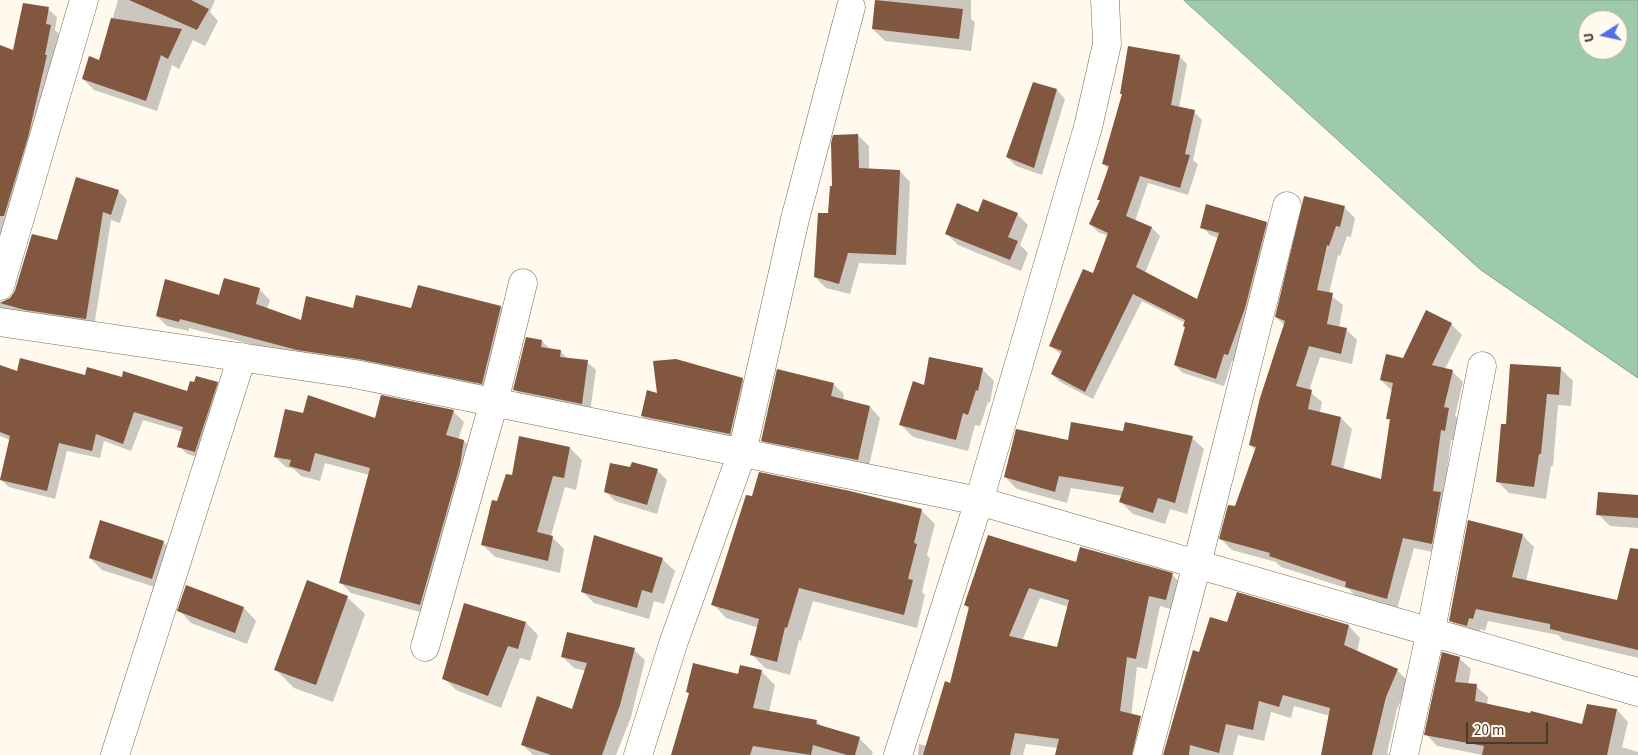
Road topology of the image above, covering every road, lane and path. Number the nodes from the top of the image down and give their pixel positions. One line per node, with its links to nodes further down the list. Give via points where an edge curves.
1 (84, 0): 6 (street)
2 (1105, 0): 12 (street, via 1107,44 1096,100)
3 (851, 7): 11 (street, via 796,219)
4 (1287, 206): 13 (street)
5 (523, 283): 10 (street)
6 (0, 286)
7 (0, 322): 8 (street)
8 (242, 357): 10 (street, via 355,374); 17 (street)
9 (1482, 366): 14 (street)
10 (494, 402): 11 (street); 15 (street)
11 (742, 453): 12 (street); 18 (street, via 674,641)
12 (979, 501): 13 (street); 19 (street)
13 (1197, 564): 14 (street); 20 (street)
14 (1431, 630): 16 (street); 21 (street)
15 (425, 647)
16 (1638, 692)
17 (115, 755)
18 (638, 755)
19 (898, 755)
20 (1147, 755)
21 (1404, 755)

